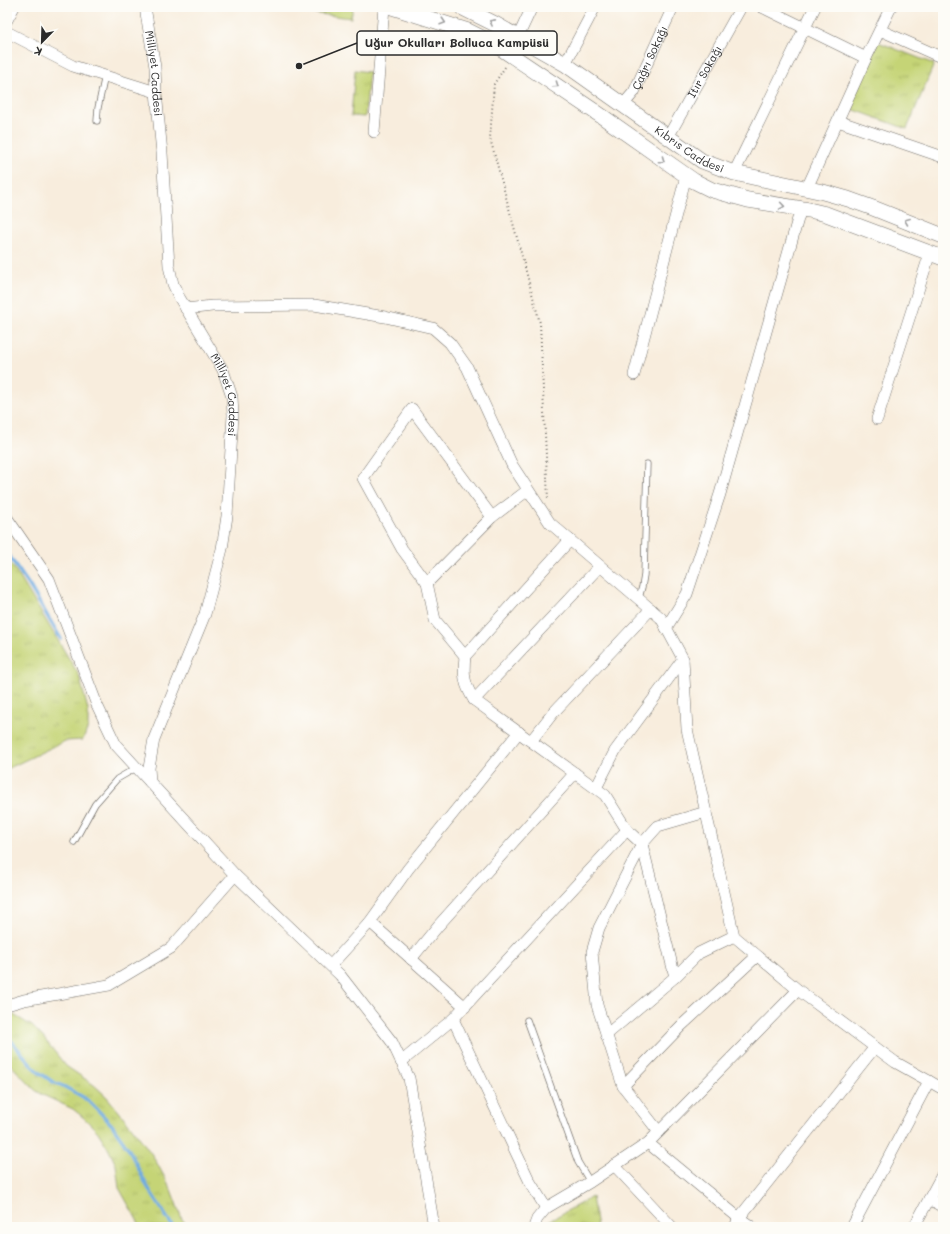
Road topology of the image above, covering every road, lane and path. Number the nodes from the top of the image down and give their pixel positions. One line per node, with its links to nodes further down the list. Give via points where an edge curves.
1 (14, 7): 13 (street)
2 (145, 7): 23 (street, Milliyet Caddesi, via 155,67)
3 (384, 7): 27 (street)
4 (392, 7): 18 (main road, one-way to 18, via 468,31)
5 (461, 7): 17 (main road, Kıbrıs Caddesi, one-way to 5)
6 (532, 7): 17 (street)
7 (595, 7): 21 (street)
8 (673, 7): 24 (street, Çağrı Sokağı, via 634,92)
9 (741, 7): 28 (street, Itır Sokağı)
10 (762, 7): 14 (street)
11 (815, 7): 14 (street)
12 (891, 7): 15 (street)
13 (7, 20)
14 (804, 28): 19 (street); 30 (street)
15 (880, 30): 19 (street); 20 (street)
16 (7, 32): 22 (street, via 73,66)
17 (518, 37): 21 (main road, Kıbrıs Caddesi)
18 (513, 56): 31 (main road, one-way to 31); 41 (path, via 494,84 490,138 540,323)
19 (866, 58): 26 (street)
20 (943, 58)
21 (565, 64): 24 (main road, Kıbrıs Caddesi)
22 (105, 75): 23 (street); 25 (lane)
23 (156, 92): 36 (street, Milliyet Caddesi, via 168,266 173,284)
24 (622, 106): 28 (main road, Kıbrıs Caddesi)
25 (97, 121)
26 (838, 121): 29 (street); 32 (street)
27 (374, 132)
28 (668, 137): 30 (main road, Kıbrıs Caddesi, via 702,161)
29 (943, 157)
30 (734, 173): 32 (main road, Kıbrıs Caddesi)
31 (686, 176): 33 (main road, one-way to 33, via 712,190 732,196); 37 (street)
32 (807, 188): 34 (main road, Kıbrıs Caddesi, one-way to 32, via 848,199)
33 (801, 208): 35 (main road, via 826,214); 49 (street, via 720,494 687,594)
34 (943, 236)
35 (936, 255): 38 (street)
36 (186, 309): 40 (street, via 212,306 314,305 433,328 450,343 467,367 512,465); 57 (street, Milliyet Caddesi, via 223,370 232,396 227,516 222,549 205,614 154,739 149,768)
37 (634, 374)
38 (877, 420)
39 (647, 464): 47 (lane, via 644,575)
40 (528, 490): 42 (street); 44 (street, via 550,523)
41 (548, 500)
42 (492, 517): 46 (street); 46 (street, via 412,409 363,478 402,549)
43 (7, 518): 55 (street, via 49,579 97,705 116,745)
44 (570, 540): 45 (street); 50 (street)
45 (600, 566): 47 (street); 52 (street)
46 (427, 583): 50 (street, via 435,620)
47 (639, 598): 48 (street)
48 (651, 609): 49 (street, via 661,618); 54 (street, via 553,713)
49 (666, 628): 51 (street)
50 (465, 656): 52 (street, via 466,688)
51 (683, 659): 58 (street, via 615,751); 59 (street, via 687,729)
52 (474, 700): 53 (street)
53 (519, 732): 54 (street); 64 (street, via 408,869)
54 (531, 741): 56 (street)
55 (136, 768): 57 (street); 61 (lane, via 117,779 95,804)
56 (575, 773): 58 (street); 67 (street)
57 (150, 782): 63 (street)
58 (596, 788): 60 (street, via 605,794)
59 (706, 812): 62 (street, via 658,826); 65 (street)
60 (628, 830): 62 (street); 72 (street)
61 (74, 842)
62 (642, 844): 69 (street); 75 (street, via 599,928 592,952 597,1005)
63 (235, 875): 68 (street); 71 (street, via 171,948 109,985)
64 (370, 922): 67 (street); 68 (street)
65 (734, 936): 66 (street); 69 (street, via 699,954)
66 (757, 956): 70 (street); 79 (street, via 681,1026)
67 (411, 959): 72 (street)
68 (331, 965): 77 (street, via 392,1042)
69 (676, 977): 75 (street)
70 (798, 990): 76 (street); 81 (street)
71 (7, 1004)
72 (465, 1007): 73 (street)
73 (453, 1019): 77 (street); 88 (street, via 530,1182)
74 (527, 1020): 85 (lane, via 578,1162)
75 (606, 1035): 79 (street)
76 (875, 1047): 78 (street); 89 (street)
77 (401, 1062): 90 (street, via 409,1078)
78 (929, 1082): 80 (street); 94 (street)
79 (623, 1086): 81 (street)
80 (943, 1089)
81 (659, 1132): 82 (street)
82 (648, 1143): 83 (street); 89 (street)
83 (614, 1165): 85 (street); 92 (street)
84 (943, 1173): 86 (street)
85 (590, 1182): 88 (street)
86 (929, 1199): 87 (street); 95 (street)
87 (943, 1207)
88 (546, 1208): 91 (street)
89 (737, 1223): 93 (street)
90 (434, 1227)
91 (534, 1227)
92 (672, 1227)
93 (752, 1227)
94 (852, 1227)
95 (914, 1227)

